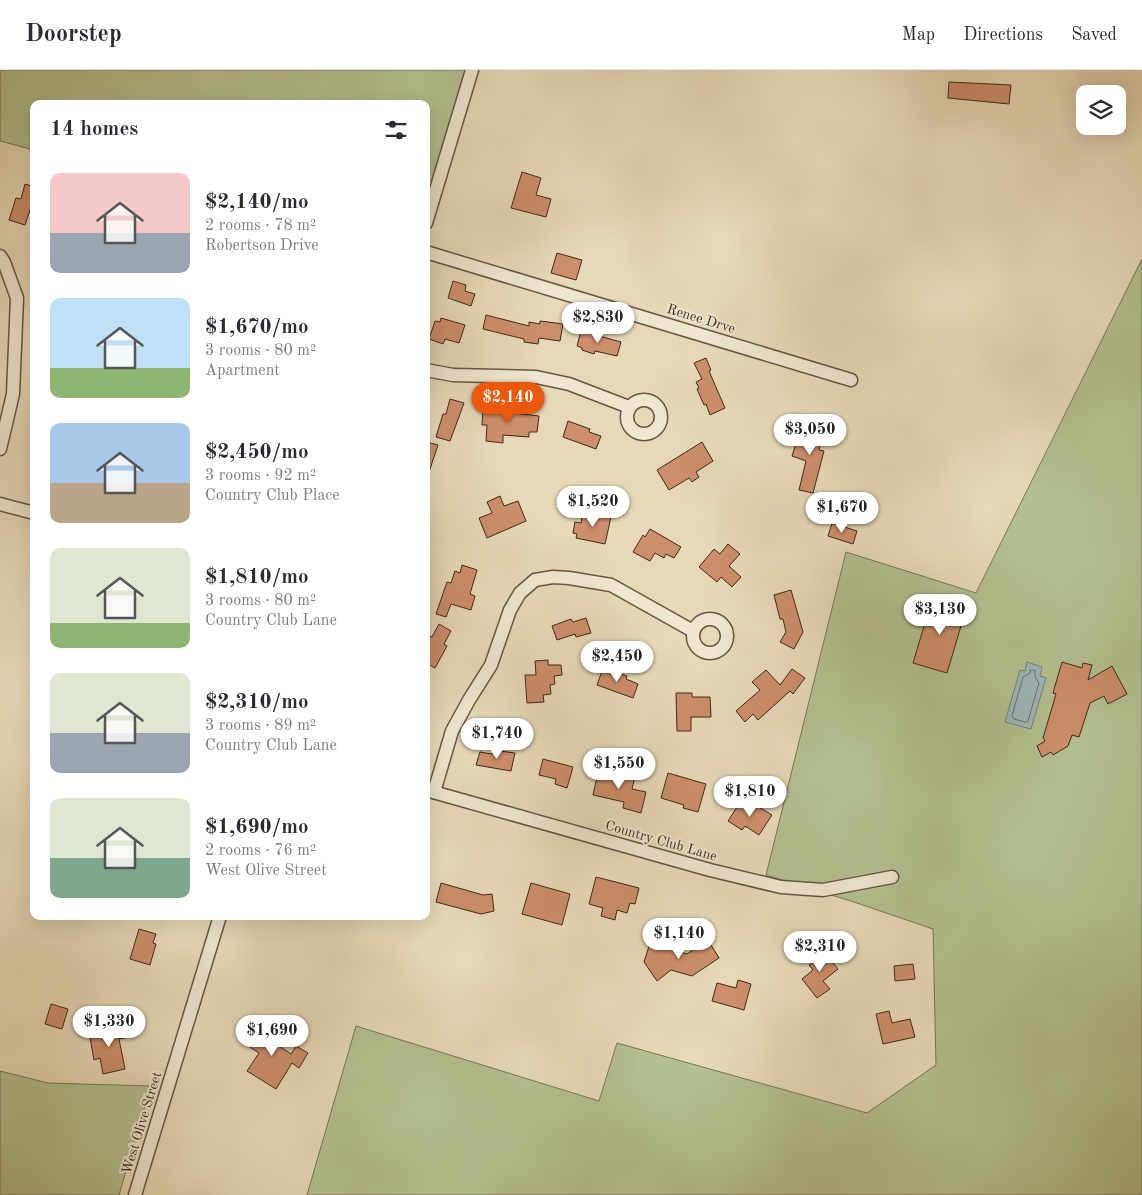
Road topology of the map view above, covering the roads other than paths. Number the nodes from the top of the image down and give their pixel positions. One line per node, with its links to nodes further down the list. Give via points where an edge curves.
1 (472, 70): 2 (street)
2 (430, 210)
3 (430, 253): 6 (street, Renee Drve)
4 (0, 256): 8 (street, via 17,298 14,394)
5 (430, 371): 7 (street, via 453,375 536,377 569,384)
6 (851, 380)
7 (629, 407)
8 (0, 449)
9 (0, 504): 10 (street)
10 (30, 513)
11 (693, 631): 12 (street, via 611,585 572,578 536,580 520,593 510,610 491,665 452,731)
12 (430, 791): 13 (street, Country Club Lane, via 781,887 823,890)
13 (892, 877)
14 (219, 920): 15 (street, West Olive Street)
15 (135, 1195)

